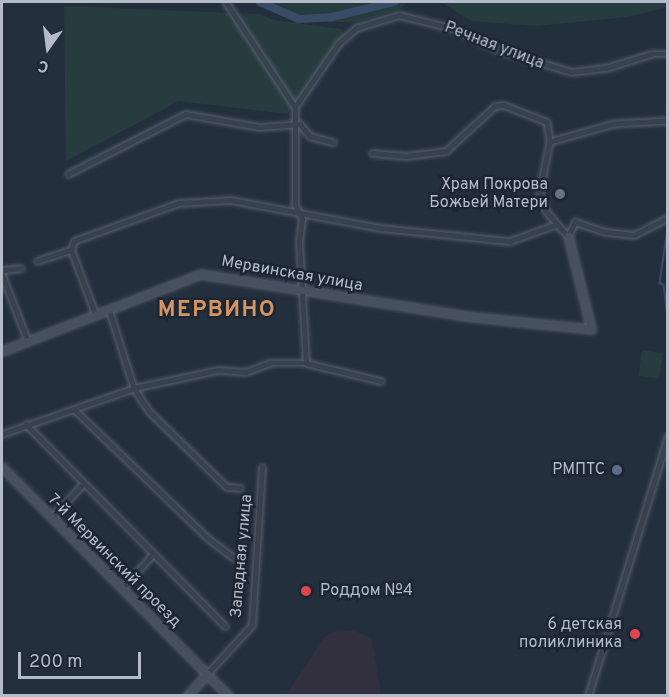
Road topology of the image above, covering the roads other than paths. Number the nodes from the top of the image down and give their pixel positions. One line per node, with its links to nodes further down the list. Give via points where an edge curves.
1 (226, 2): 3 (street)
2 (668, 54): 3 (street, Речная улица, via 571,72 496,49 455,29 399,15 356,28 339,43)
3 (296, 107): 5 (street, Речная улица)
4 (668, 121): 7 (street, via 614,124)
5 (294, 123): 6 (street, via 304,125 310,136); 9 (street, via 259,128 186,114); 10 (street, Речная улица, via 295,205)
6 (333, 142)
7 (550, 142): 8 (street, via 547,122 504,105 495,106 446,151 406,156); 12 (street, via 540,191)
8 (372, 153)
9 (68, 174)
10 (299, 212): 12 (street, via 381,228 510,241); 14 (street, via 214,198 179,203 85,236 74,241); 18 (street, Речная улица)
11 (668, 218): 13 (street, via 633,235 575,222)
12 (555, 225): 13 (street)
13 (568, 236): 18 (street, Мервинская улица, via 591,329 473,317)
14 (71, 250): 15 (street); 20 (street)
15 (37, 261)
16 (21, 268): 17 (street)
17 (2, 272): 21 (street)
18 (303, 288): 19 (street, Мервинская улица, via 201,274); 23 (street, Речная улица)
19 (109, 309): 20 (street, Мервинская улица); 25 (street)
20 (95, 314): 21 (street, Мервинская улица)
21 (28, 341): 22 (street, Мервинская улица)
22 (2, 351)
23 (306, 363): 24 (street); 25 (street, via 270,363 246,372 218,370)
24 (381, 381)
25 (134, 388): 26 (street); 33 (street, via 148,411 227,487)
26 (74, 409): 27 (street); 36 (street, via 209,539)
27 (26, 424): 28 (street); 32 (street)
28 (2, 434)
29 (668, 436): 42 (street)
30 (2, 467): 34 (street, 7-й Мервинский проезд)
31 (262, 467): 39 (street, Западная улица, via 252,625)
32 (83, 484): 34 (street); 35 (street)
33 (240, 488)
34 (52, 517): 37 (street, 7-й Мервинский проезд)
35 (153, 554): 37 (street); 38 (street)
36 (234, 558)
37 (122, 589): 39 (street, 7-й Мервинский проезд)
38 (225, 626)
39 (207, 674): 40 (street, Западная улица); 41 (street, 7-й Мервинский проезд)
40 (188, 696)
41 (229, 696)
42 (588, 696)

